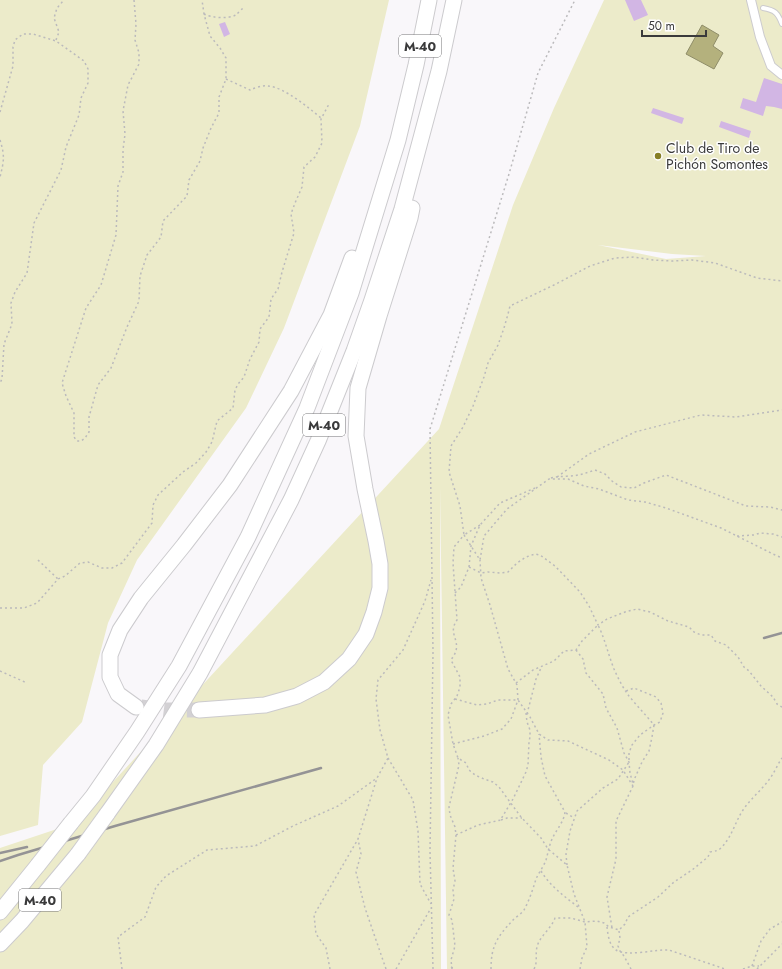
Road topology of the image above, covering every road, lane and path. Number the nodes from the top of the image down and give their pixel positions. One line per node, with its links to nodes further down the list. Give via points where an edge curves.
1 (64, 0): 12 (path, via 57,8 54,18 59,32)
2 (134, 0): 14 (path, via 135,40 139,64 128,85 123,112 126,134 122,150 123,172 118,186 116,235 101,285 86,308 62,383 74,413 74,437 77,441 85,438 88,432 98,385 111,368 139,301 140,276 147,255 161,237 163,221 187,196 189,180 200,161 219,113 219,97)
3 (202, 0): 10 (path)
4 (429, 0): 20 (highway, M-40)
5 (454, 0): 18 (highway, M-40)
6 (575, 0): 39 (path, via 538,73 430,429)
7 (751, 0): 13 (street, via 760,37 771,66)
8 (243, 8): 10 (path, via 235,15 227,17)
9 (763, 8): 11 (lane, via 773,10)
10 (204, 14): 14 (path, via 210,36 226,58)
11 (782, 24)
12 (56, 41): 16 (path, via 33,34 23,34 16,40 13,47 13,66); 23 (path, via 84,61 88,69 88,83 81,98 79,115 66,147 61,170 34,223 27,273 11,304 12,324 4,344)
13 (782, 75)
14 (226, 79): 17 (path, via 250,90 267,85 278,88)
15 (329, 104): 17 (path)
16 (0, 112)
17 (321, 119): 40 (path, via 322,143 315,157 304,167 302,187 291,214 294,233 278,289 271,299 268,317 260,329 259,342 244,377 235,390 233,408 217,421 212,442 206,452 158,495 153,506 152,523 122,563 112,568 102,568 88,562 80,563)
18 (426, 119): 54 (highway, via 410,218 358,388 356,436 380,564 380,588 372,620 349,659 324,682 297,696 265,705); 85 (highway, M-40, bridge, via 402,209 372,300 318,441 297,488 200,673 156,745 78,854)
19 (0, 140): 21 (path, via 4,159)
20 (398, 140): 52 (highway, via 380,175 331,315 291,391 230,485 141,598 120,630 110,655 110,677 118,694); 79 (highway, M-40, bridge, via 351,293 307,408 248,537 179,666 137,732 93,796)
21 (0, 177)
22 (782, 281): 30 (path, via 757,278 715,263 615,258 590,266 510,306 498,345 488,363 473,406 451,446 449,472 460,506)
23 (0, 383)
24 (782, 410): 25 (path, via 736,417 701,415 635,432 589,454)
25 (556, 476): 26 (path); 28 (path, via 578,475 595,470 605,474 620,487 634,488 666,475 746,506)
26 (549, 479): 27 (path); 31 (path, via 568,479 628,500 666,508)
27 (538, 486): 29 (path, via 500,503); 36 (path, via 507,509 484,536)
28 (782, 510)
29 (480, 525): 30 (path); 33 (path)
30 (464, 535): 33 (path); 41 (path, via 454,547)
31 (736, 536): 32 (path, via 760,532); 34 (path)
32 (782, 537)
33 (471, 546): 36 (path); 37 (path)
34 (782, 558)
35 (38, 560): 40 (path)
36 (480, 560): 38 (path)
37 (469, 568): 38 (path); 41 (path, via 461,587)
38 (481, 573): 43 (path, via 508,572 526,557 540,555 555,566 580,592); 48 (path, via 508,669)
39 (432, 578): 60 (path, via 425,601 403,650 378,680 377,707); 77 (path)
40 (58, 579): 42 (path, via 36,604 24,608)
41 (455, 593): 50 (path, via 458,620 453,633 456,652 451,660 460,677 460,687)
42 (0, 608)
43 (598, 625): 44 (path); 49 (path, via 614,669); 53 (path, via 607,619 637,609 689,627 701,635 711,635 715,641 726,645 738,657 744,667)
44 (576, 650): 45 (path, via 564,651 554,661); 63 (path, via 583,659 586,673 603,694 606,708 617,728)
45 (541, 668): 48 (path, via 533,670); 56 (path)
46 (0, 671): 47 (path)
47 (27, 683)
48 (516, 683): 51 (path)
49 (626, 691): 57 (path); 57 (path, via 634,688 656,697 661,703 663,713 660,722)
50 (455, 699): 51 (path, via 477,705 498,700); 59 (path, via 448,715)
51 (518, 700): 55 (path); 59 (path, via 511,719 502,729)
52 (136, 707)
53 (782, 707)
54 (199, 710)
55 (525, 711): 56 (path); 67 (path, via 530,730 528,765)
56 (527, 714): 58 (path)
57 (654, 725): 63 (path, via 640,735 632,746); 66 (path, via 649,750)
58 (539, 734): 64 (path, via 548,740 568,741 609,760); 68 (path, via 545,776)
59 (453, 744): 61 (path)
60 (388, 758): 65 (path); 77 (path, via 413,800 418,831 420,884)
61 (458, 758): 67 (path, via 475,775 500,787); 72 (path, via 459,765 449,807)
62 (782, 758): 84 (path, via 771,777 743,809 722,847 718,851 710,852 708,857 658,897 628,917)
63 (629, 762): 64 (path); 66 (path)
64 (623, 770): 66 (path); 70 (path, via 618,779 603,788 577,811)
65 (377, 778): 73 (path); 91 (path, via 338,806 256,846 207,850 166,876 156,887 145,917 118,937)
66 (633, 786): 83 (path, via 616,821 616,859 607,897)
67 (510, 803): 69 (path); 71 (path)
68 (565, 812): 70 (path); 74 (path)
69 (522, 818): 71 (path); 74 (path)
70 (574, 818): 75 (path, via 566,854)
71 (501, 820): 72 (path, via 478,825)
72 (456, 835): 90 (path, via 454,899 449,915 455,946 451,960)
73 (358, 839): 92 (path, via 314,915 316,934 326,948); 93 (path, via 360,854 356,872 365,908)
74 (548, 849): 75 (path); 76 (path, via 546,860)
75 (567, 866): 78 (path)
76 (540, 870): 78 (path, via 556,890); 97 (path, via 523,911 513,919 494,945)
77 (432, 906): 94 (path); 95 (path)
78 (579, 908): 80 (path)
79 (0, 912)
80 (585, 922): 82 (path, via 597,921); 98 (path, via 571,918 555,918 537,947); 99 (path, via 587,947)
81 (782, 922): 88 (path, via 770,929 761,941)
82 (607, 926): 83 (path); 87 (path, via 612,946)
83 (612, 928): 84 (path)
84 (619, 930): 87 (path)
85 (0, 944)
86 (782, 944): 89 (path)
87 (620, 951): 100 (path); 101 (path, via 633,953 669,950)
88 (752, 966): 89 (path); 102 (path)
89 (760, 966): 103 (path)
90 (452, 968): 96 (path)
91 (122, 969)
92 (330, 969)
93 (386, 969)
94 (396, 969)
95 (433, 969)
96 (455, 969)
97 (491, 969)
98 (534, 969)
99 (580, 969)
100 (631, 969)
101 (725, 969)
102 (743, 969)
103 (757, 969)

